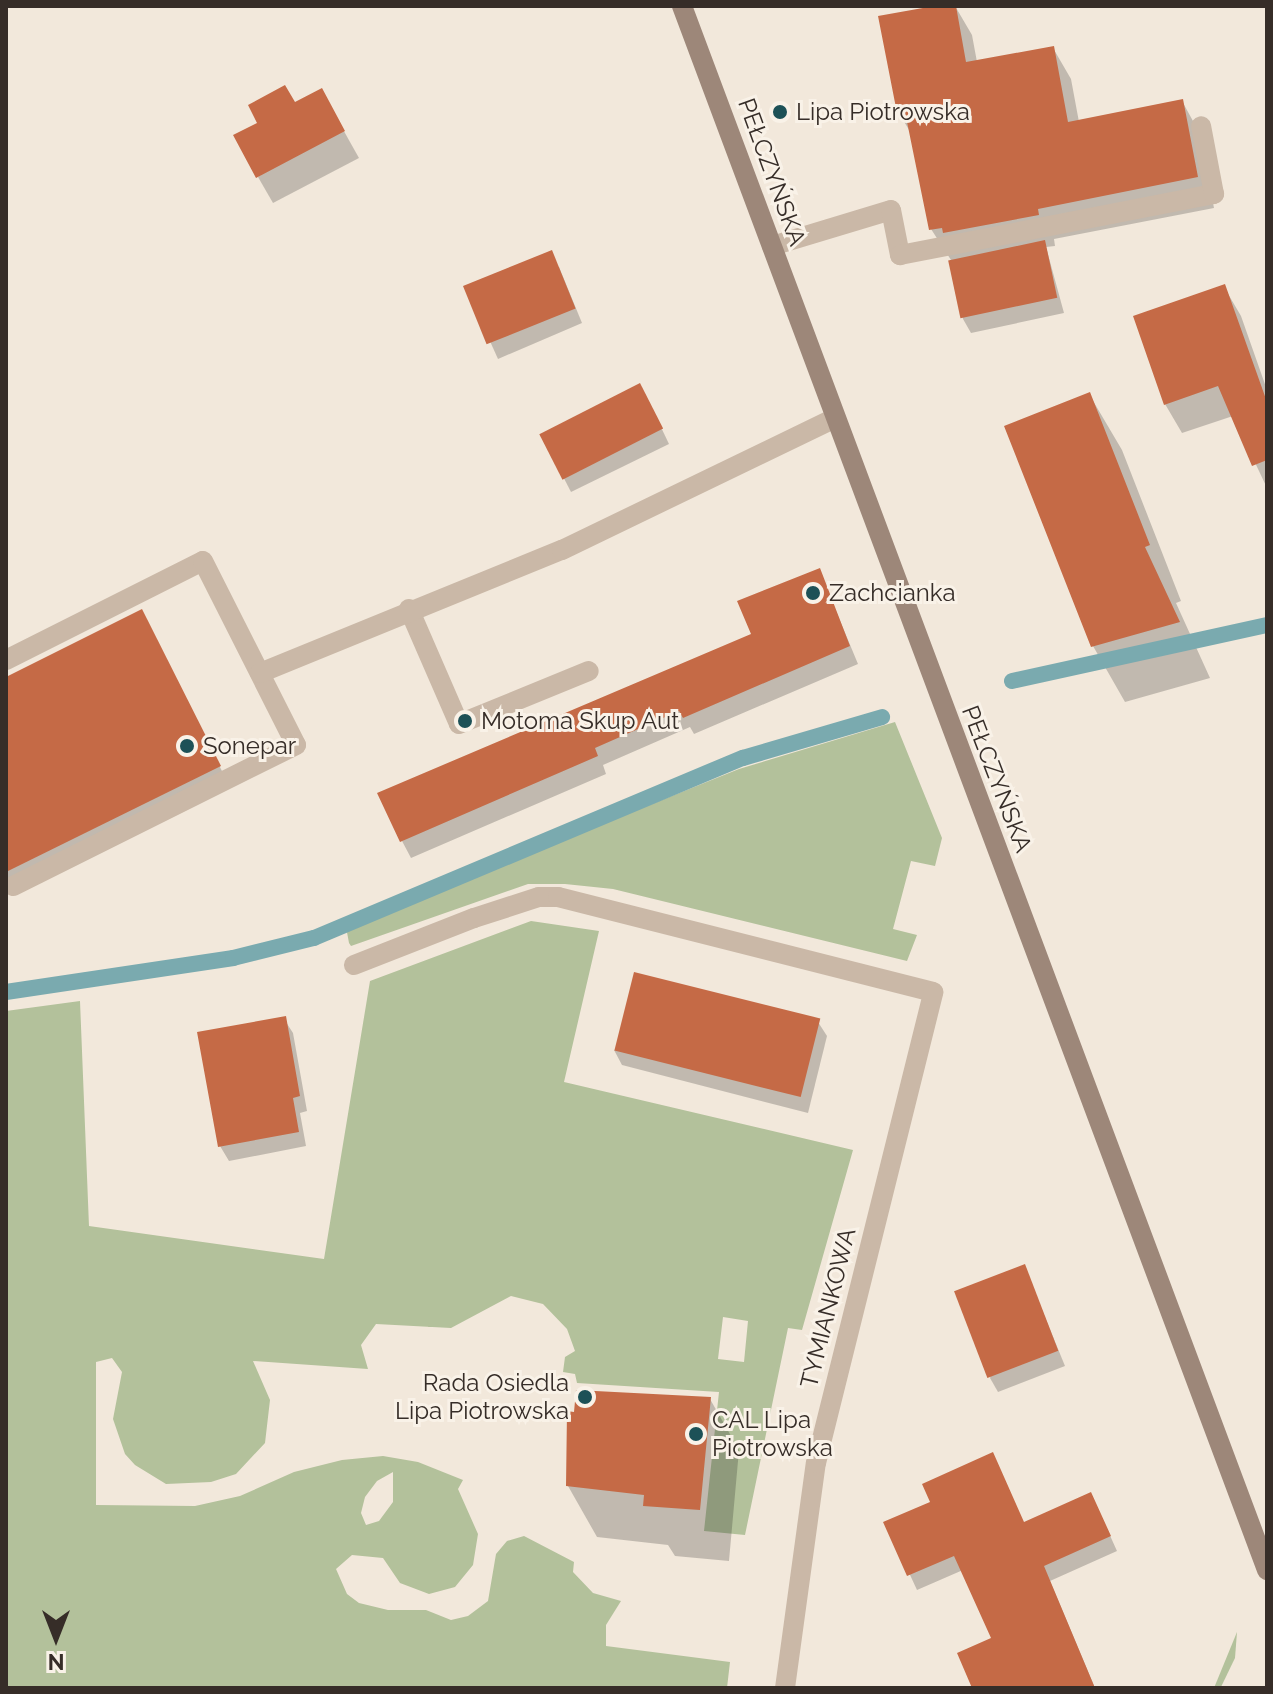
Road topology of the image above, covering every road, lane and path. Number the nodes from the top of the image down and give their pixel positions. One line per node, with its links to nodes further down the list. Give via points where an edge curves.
1 (682, 6): 3 (main road, PEŁCZYŃSKA)
2 (1201, 126): 3 (street, via 1214,194 900,255 891,210)
3 (772, 246): 4 (main road, PEŁCZYŃSKA)
4 (835, 418): 5 (street, via 562,550); 11 (main road, PEŁCZYŃSKA)
5 (409, 609): 7 (street, via 459,724); 8 (street)
6 (6, 660): 8 (street, via 203,561)
7 (589, 671)
8 (260, 673): 9 (street, via 296,745)
9 (13, 886)
10 (354, 965): 12 (street, TYMIANKOWA, via 474,918 539,897 558,897 933,992 816,1463)
11 (1267, 1570)
12 (785, 1688)

